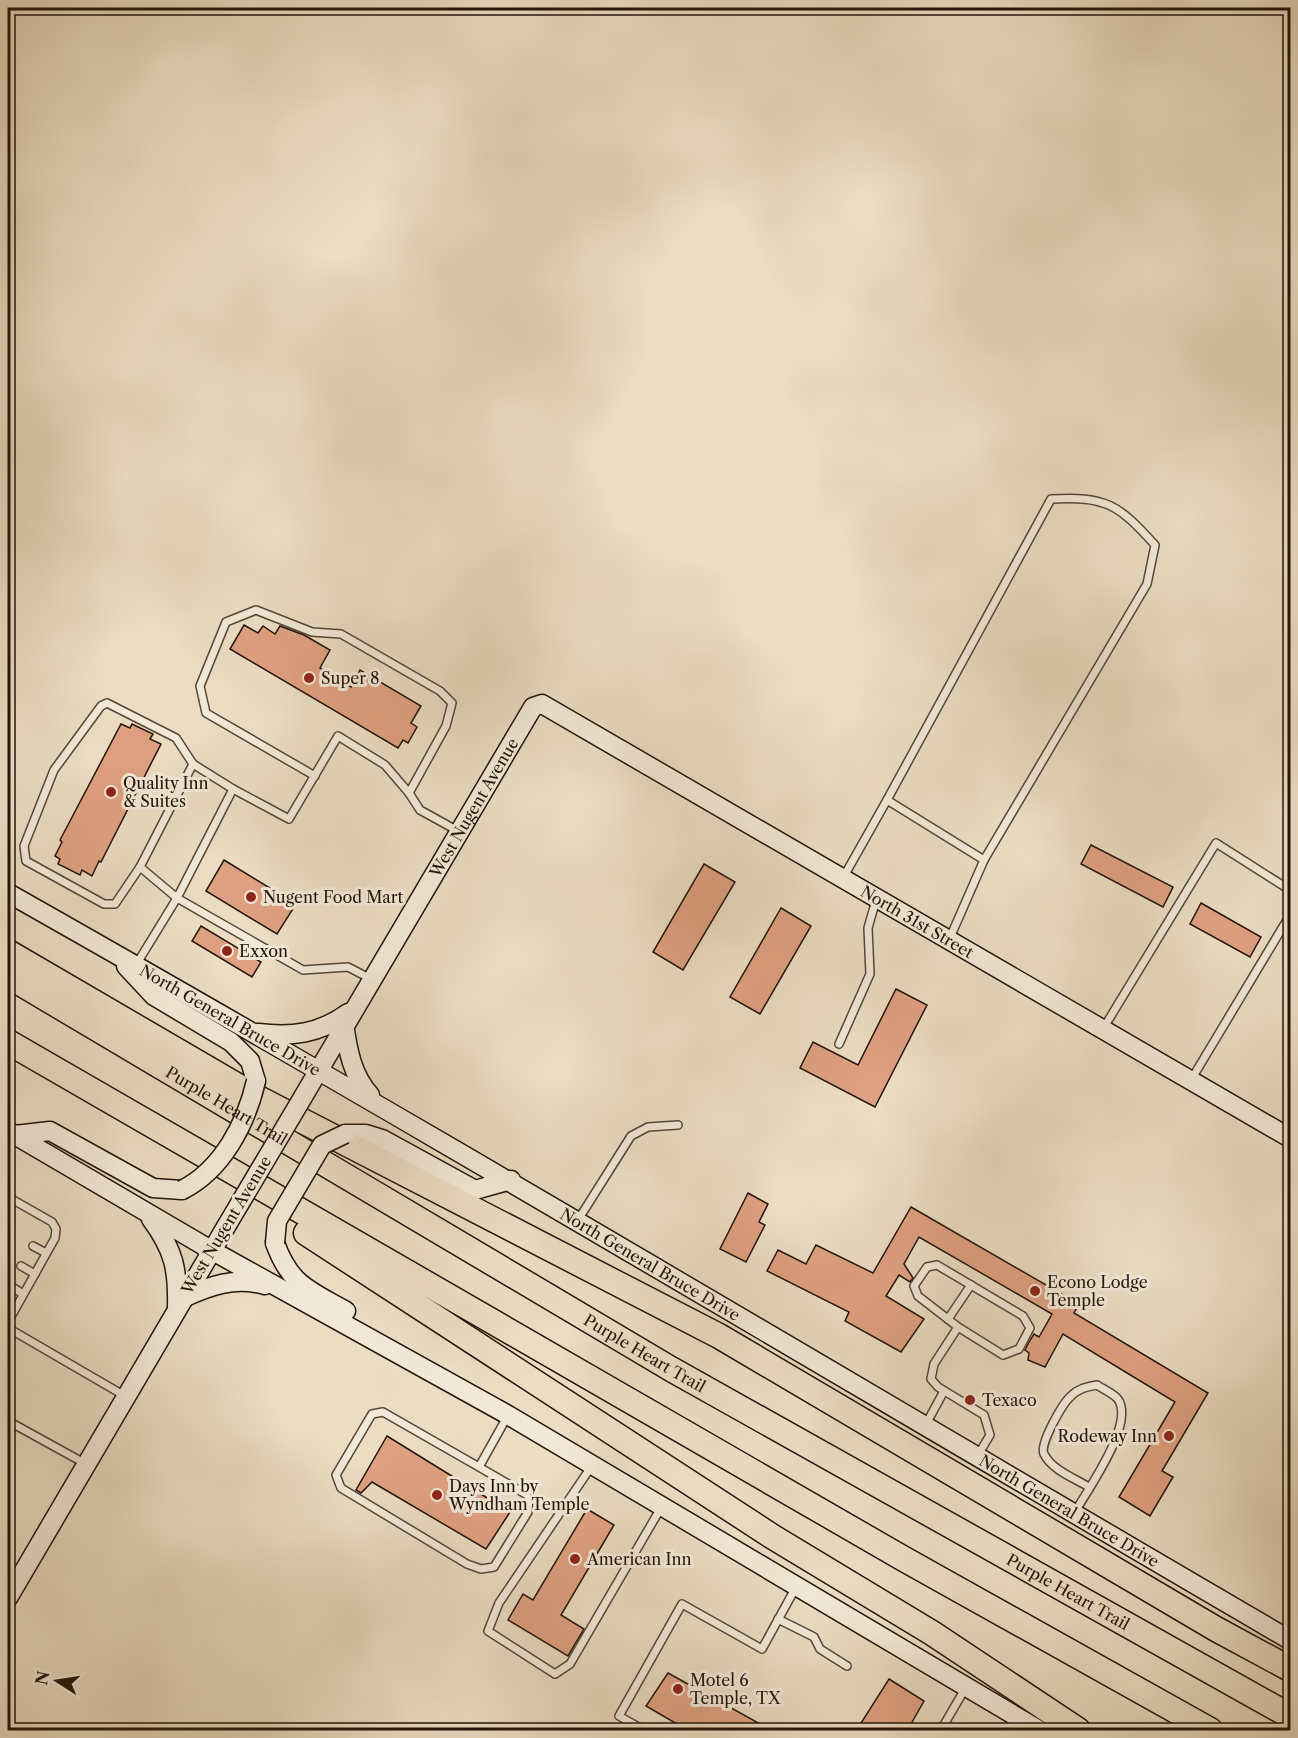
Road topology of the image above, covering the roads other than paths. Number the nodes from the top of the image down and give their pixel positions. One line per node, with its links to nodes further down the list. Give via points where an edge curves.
1 (1290, 516): 2 (lane)
2 (1290, 537)
3 (542, 704): 9 (main road, West Nugent Avenue, via 533,707); 12 (main road, North 31st Street)
4 (193, 764): 6 (lane); 11 (lane); 11 (lane, via 176,738 107,703 54,770 24,846 26,861 104,904 115,904)
5 (315, 776): 6 (lane, via 289,819); 7 (lane, via 338,736 385,765); 7 (lane, via 206,713 200,686 226,622 256,610 312,633 341,634 440,691 452,703 446,726)
6 (232, 789): 16 (lane)
7 (409, 793): 9 (lane, via 420,810)
8 (887, 800): 10 (lane); 10 (lane, via 1051,499 1088,497 1127,513 1155,545 1147,584); 12 (lane)
9 (458, 831): 23 (main road, West Nugent Avenue)
10 (984, 860): 18 (lane)
11 (140, 867): 16 (lane)
12 (843, 878): 15 (main road, North 31st Street)
13 (1290, 890): 26 (lane, via 1216,843)
14 (8, 893): 20 (main road, North General Bruce Drive)
15 (876, 897): 18 (main road, North 31st Street); 29 (lane, via 868,928 870,974)
16 (177, 898): 21 (lane); 23 (lane, via 303,970 348,968)
17 (1290, 915): 31 (lane)
18 (949, 940): 26 (main road, North 31st Street)
19 (8, 952): 73 (highway, via 260,1099 719,1336)
20 (115, 953): 21 (main road, North General Bruce Drive); 35 (main road, bridge, via 154,996 231,1042 250,1061 256,1081 250,1106 221,1159 201,1180 182,1190 153,1188 50,1131)
21 (136, 965): 27 (main road, North General Bruce Drive)
22 (8, 976): 75 (highway, Purple Heart Trail, via 671,1369)
23 (371, 979): 24 (main road, West Nugent Avenue)
24 (354, 1008): 25 (main road, West Nugent Avenue); 27 (main road, via 332,1024 308,1034)
25 (344, 1024): 30 (main road, West Nugent Avenue); 33 (main road, via 358,1082)
26 (1103, 1029): 31 (main road, North 31st Street)
27 (253, 1033): 30 (main road, North General Bruce Drive)
28 (8, 1042): 32 (highway)
29 (838, 1044)
30 (318, 1070): 33 (main road, North General Bruce Drive); 42 (main road, West Nugent Avenue, bridge)
31 (1191, 1080): 36 (main road, North 31st Street)
32 (81, 1086): 79 (highway, via 774,1538 932,1633); 80 (highway)
33 (380, 1106): 37 (main road, North General Bruce Drive)
34 (678, 1125): 40 (lane, via 648,1127 631,1136)
35 (11, 1133): 39 (main road)
36 (1290, 1138)
37 (511, 1180): 40 (main road, North General Bruce Drive); 55 (main road, bridge, via 475,1190 366,1134 345,1134 322,1145 277,1221 275,1243 284,1267 296,1279 362,1321)
38 (8, 1197): 43 (lane, via 52,1222 55,1238)
39 (147, 1213): 42 (main road); 50 (main road, via 167,1241 177,1274)
40 (578, 1220): 60 (main road, North General Bruce Drive)
41 (33, 1246): 43 (lane)
42 (211, 1250): 48 (main road); 50 (main road, West Nugent Avenue)
43 (46, 1253): 45 (lane)
44 (21, 1266): 45 (lane)
45 (35, 1274): 49 (lane)
46 (9, 1285): 49 (lane)
47 (971, 1285): 51 (lane); 51 (lane, via 937,1265 927,1267 914,1286 918,1296); 53 (lane, via 1023,1316 1030,1328 1019,1349 1003,1355)
48 (283, 1290): 50 (main road, via 250,1281 215,1283); 55 (main road)
49 (23, 1294): 52 (lane)
50 (180, 1303): 57 (main road, West Nugent Avenue)
51 (948, 1319): 53 (lane)
52 (8, 1322)
53 (958, 1327): 56 (lane, via 934,1364 931,1379)
54 (8, 1328): 57 (lane)
55 (370, 1338): 58 (main road)
56 (944, 1391): 60 (lane); 61 (lane, via 984,1415 990,1435)
57 (125, 1397): 62 (main road, West Nugent Avenue)
58 (508, 1415): 63 (main road); 64 (lane)
59 (8, 1421): 62 (lane)
60 (925, 1427): 61 (main road, North General Bruce Drive)
61 (977, 1457): 67 (main road, North General Bruce Drive)
62 (86, 1464): 69 (main road, West Nugent Avenue)
63 (592, 1465): 66 (main road); 66 (lane, via 499,1603 488,1631 546,1669 555,1674 570,1664)
64 (479, 1467): 64 (lane, via 529,1496 528,1512 494,1567 481,1569 341,1488 336,1475 372,1414 383,1412)
65 (1089, 1487): 65 (lane, via 1124,1417 1118,1398 1097,1385 1082,1387 1070,1397 1043,1441 1042,1451 1051,1464); 67 (lane)
66 (663, 1506): 68 (main road)
67 (1074, 1514): 71 (main road, North General Bruce Drive)
68 (796, 1586): 70 (lane); 74 (main road)
69 (8, 1598)
70 (778, 1618): 72 (lane, via 814,1637 820,1649); 76 (lane, via 762,1649 682,1604 619,1716)
71 (1290, 1640)
72 (847, 1666)
73 (1290, 1669)
74 (966, 1688): 77 (lane); 78 (main road)
75 (1290, 1716)
76 (644, 1731)
77 (941, 1731)
78 (1039, 1731)
79 (1078, 1731)
80 (1210, 1731)

